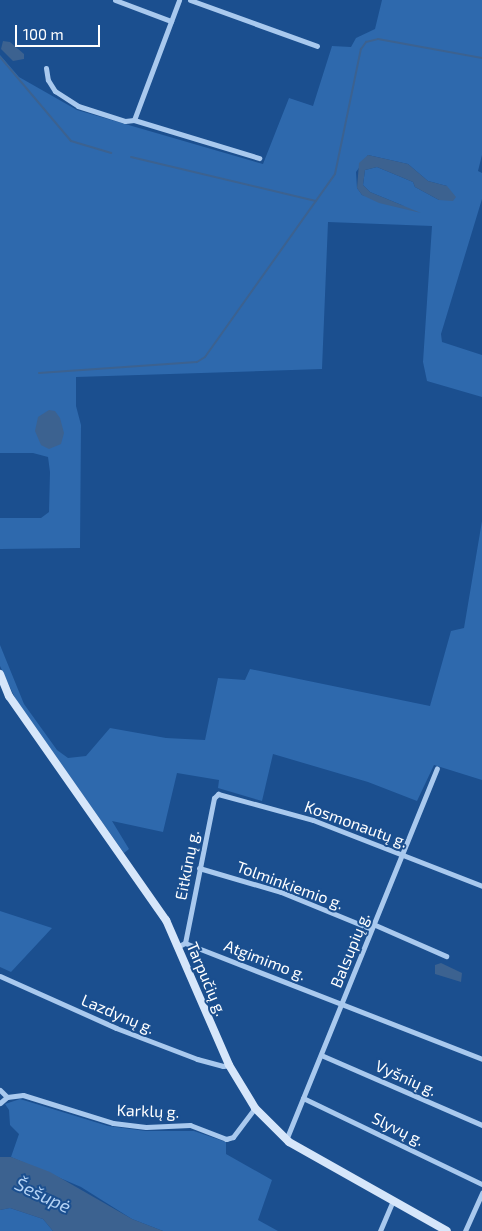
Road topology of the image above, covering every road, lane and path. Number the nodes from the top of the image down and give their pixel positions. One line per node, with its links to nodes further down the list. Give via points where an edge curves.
1 (115, 0): 4 (street)
2 (179, 0): 4 (street)
3 (190, 0): 5 (street)
4 (171, 21): 7 (street)
5 (317, 46)
6 (46, 68): 7 (street, via 48,80 65,100 125,122)
7 (134, 120): 8 (street)
8 (258, 158)
9 (0, 674): 16 (main road, Tarpučių g., via 9,696)
10 (437, 769): 12 (street, Balsupių g.)
11 (218, 794): 12 (street, Kosmonautų g., via 313,820); 13 (street, Eitkūnų g., via 214,798)
12 (402, 854): 14 (street, Kosmonautų g.); 15 (street, Balsupių g.)
13 (199, 868): 15 (street, Tolminkiemio g., via 281,892); 16 (street, Eitkūnų g.)
14 (482, 886)
15 (372, 927): 17 (street, Tolminkiemio g.); 19 (street, Balsupių g.)
16 (182, 944): 19 (street, Atgimimo g.); 22 (main road, Tarpučių g.)
17 (446, 956)
18 (0, 976): 22 (street, Lazdynų g., via 134,1035 197,1059)
19 (342, 1003): 20 (street, Balsupių g.); 21 (street, Atgimimo g.)
20 (321, 1055): 25 (street, Balsupių g.); 28 (street, Vyšnių g.)
21 (482, 1058)
22 (229, 1065): 27 (main road, Tarpučių g.)
23 (0, 1090): 24 (street)
24 (7, 1097): 26 (street); 27 (street, Karklų g., via 24,1095 126,1125 190,1125 226,1139 233,1137)
25 (303, 1098): 29 (street, Balsupių g.); 30 (street, Slyvų g.)
26 (0, 1103)
27 (255, 1108): 29 (main road, Tarpučių g.)
28 (482, 1125)
29 (286, 1140): 32 (main road, Tarpučių g.)
30 (482, 1184)
31 (482, 1193): 35 (street)
32 (393, 1200): 33 (street); 34 (main road, Tarpučių g.)
33 (380, 1231)
34 (447, 1231)
35 (465, 1231)

